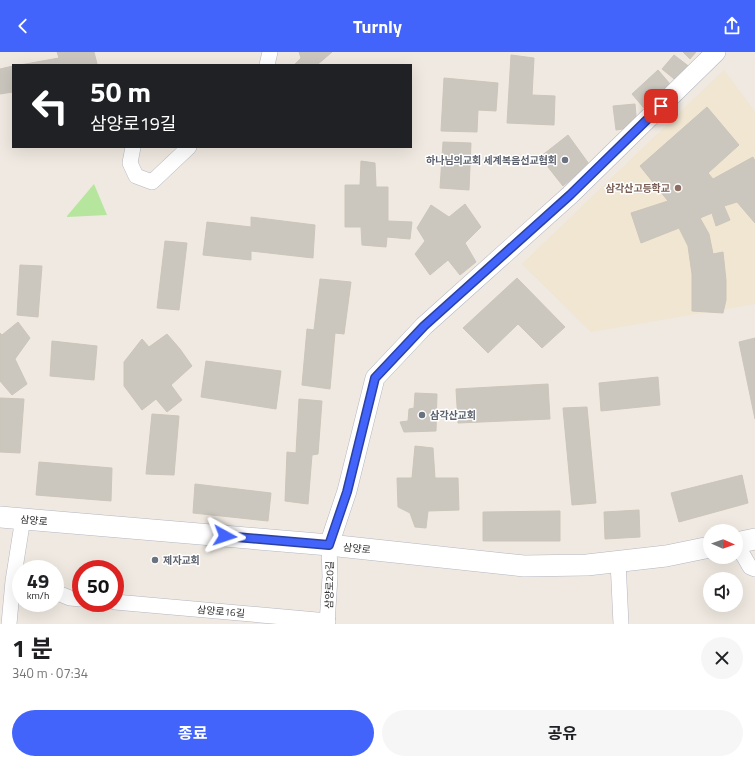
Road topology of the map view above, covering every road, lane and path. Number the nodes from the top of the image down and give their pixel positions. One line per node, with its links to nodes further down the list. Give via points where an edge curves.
1 (270, 52): 3 (street)
2 (716, 52): 10 (street, via 570,195 424,326 375,378 347,492)
3 (267, 64)
4 (133, 148): 5 (street, via 130,164 136,176 152,182)
5 (188, 148)
6 (0, 517): 7 (main road, 삼양로)
7 (23, 518): 10 (main road, 삼양로); 15 (street)
8 (755, 539): 9 (main road)
9 (743, 542)
10 (329, 545): 13 (main road, 삼양로, via 524,566); 17 (street, 삼양로20길)
11 (703, 549): 13 (main road, 삼양로)
12 (743, 555): 14 (street, via 750,567)
13 (618, 562): 19 (street)
14 (755, 569)
15 (11, 582): 18 (street)
16 (124, 603): 17 (street, 삼양로16길)
17 (328, 622)
18 (8, 624)
19 (622, 624)

